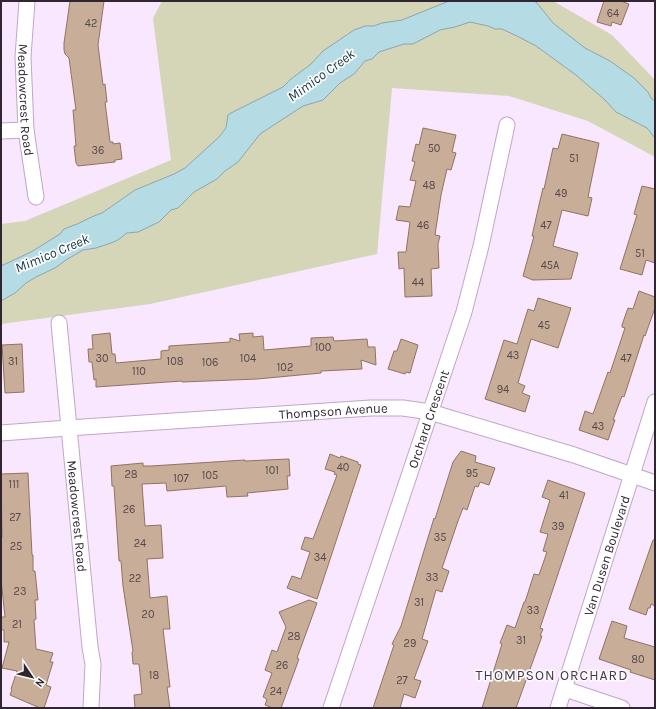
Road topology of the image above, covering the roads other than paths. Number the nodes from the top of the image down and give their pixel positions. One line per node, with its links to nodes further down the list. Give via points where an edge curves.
1 (27, 1): 3 (street, Meadowcrest Road, via 23,57)
2 (507, 125): 8 (street, Orchard Crescent, via 464,312)
3 (26, 130): 4 (street); 5 (street, Meadowcrest Road)
4 (1, 131)
5 (36, 197)
6 (59, 323): 9 (street, Meadowcrest Road)
7 (655, 402): 11 (street, Van Dusen Boulevard)
8 (430, 412): 9 (street, Thompson Avenue, via 403,408 371,408); 11 (street, Thompson Avenue, via 574,455); 15 (street, Orchard Crescent)
9 (68, 428): 10 (street, Thompson Avenue); 14 (street, Meadowcrest Road, via 93,664)
10 (1, 434)
11 (631, 475): 12 (street, Thompson Avenue); 13 (street, Van Dusen Boulevard)
12 (655, 483)
13 (565, 689): 16 (street, Van Dusen Boulevard); 17 (street)
14 (91, 708)
15 (331, 708)
16 (558, 708)
17 (622, 708)

